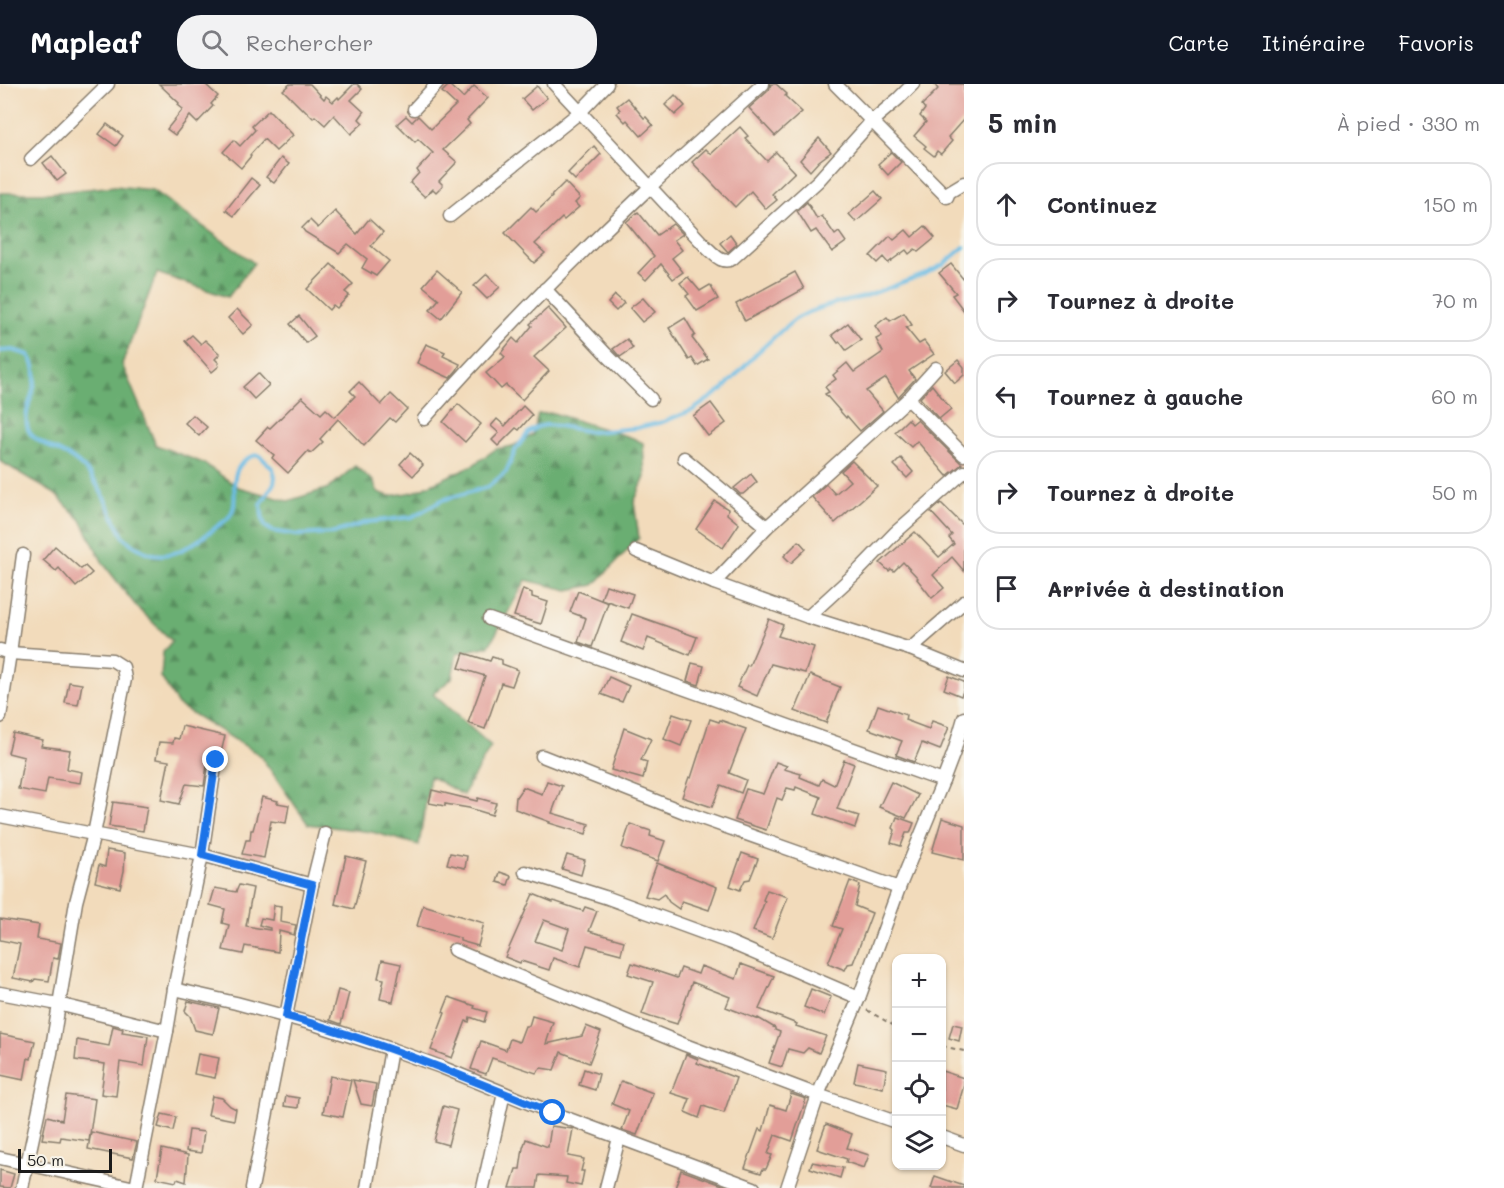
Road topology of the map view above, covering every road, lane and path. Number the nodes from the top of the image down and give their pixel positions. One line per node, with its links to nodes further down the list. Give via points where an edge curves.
1 (108, 84): 11 (street)
2 (437, 84): 8 (street)
3 (554, 84): 9 (street)
4 (607, 84): 9 (street)
5 (763, 84): 13 (street)
6 (835, 84): 10 (street)
7 (913, 84): 10 (street)
8 (414, 109)
9 (580, 112): 13 (street); 14 (street)
10 (872, 121): 12 (street, via 947,197); 13 (street, via 818,181 727,262 708,249)
11 (31, 159)
12 (964, 183)
13 (650, 187): 15 (street)
14 (450, 216)
15 (545, 290): 17 (street); 19 (street)
16 (936, 368): 18 (street)
17 (651, 399)
18 (908, 399): 20 (street); 23 (street)
19 (424, 419)
20 (964, 455)
21 (684, 458): 23 (street)
22 (964, 472): 28 (street)
23 (767, 527): 26 (street)
24 (636, 551): 26 (street)
25 (23, 555): 31 (street)
26 (714, 583): 28 (street)
27 (964, 602): 30 (street)
28 (808, 617): 30 (street)
29 (489, 619): 37 (street)
30 (910, 649): 32 (street)
31 (5, 651): 33 (street); 40 (street, via 112,660 123,667 125,679)
32 (964, 671)
33 (0, 717)
34 (964, 718): 37 (street)
35 (542, 756): 44 (street, via 684,812)
36 (216, 760): 41 (street)
37 (943, 781): 44 (street)
38 (0, 816): 40 (street)
39 (325, 833): 43 (street)
40 (94, 834): 41 (street); 49 (street, via 76,902)
41 (202, 855): 43 (street); 46 (street)
42 (525, 872): 48 (street, via 731,944)
43 (312, 885): 50 (street)
44 (899, 888): 48 (street)
45 (454, 950): 57 (street)
46 (174, 989): 50 (street); 52 (street)
47 (0, 993): 49 (street)
48 (859, 998): 51 (path, via 868,1012); 57 (street)
49 (58, 1004): 52 (street); 63 (street)
50 (286, 1016): 54 (street); 66 (street)
51 (892, 1024)
52 (167, 1031): 65 (street)
53 (946, 1047): 55 (path)
54 (391, 1049): 56 (street); 67 (street)
55 (964, 1051)
56 (504, 1093): 59 (street); 68 (street)
57 (818, 1095): 58 (street); 71 (street)
58 (892, 1120)
59 (619, 1138): 69 (street); 70 (street)
60 (946, 1138): 61 (street)
61 (964, 1145)
62 (0, 1158): 63 (street)
63 (27, 1163): 64 (street); 65 (street)
64 (22, 1188)
65 (135, 1188)
66 (252, 1188)
67 (366, 1188)
68 (483, 1188)
69 (606, 1188)
70 (754, 1188)
71 (786, 1188)

